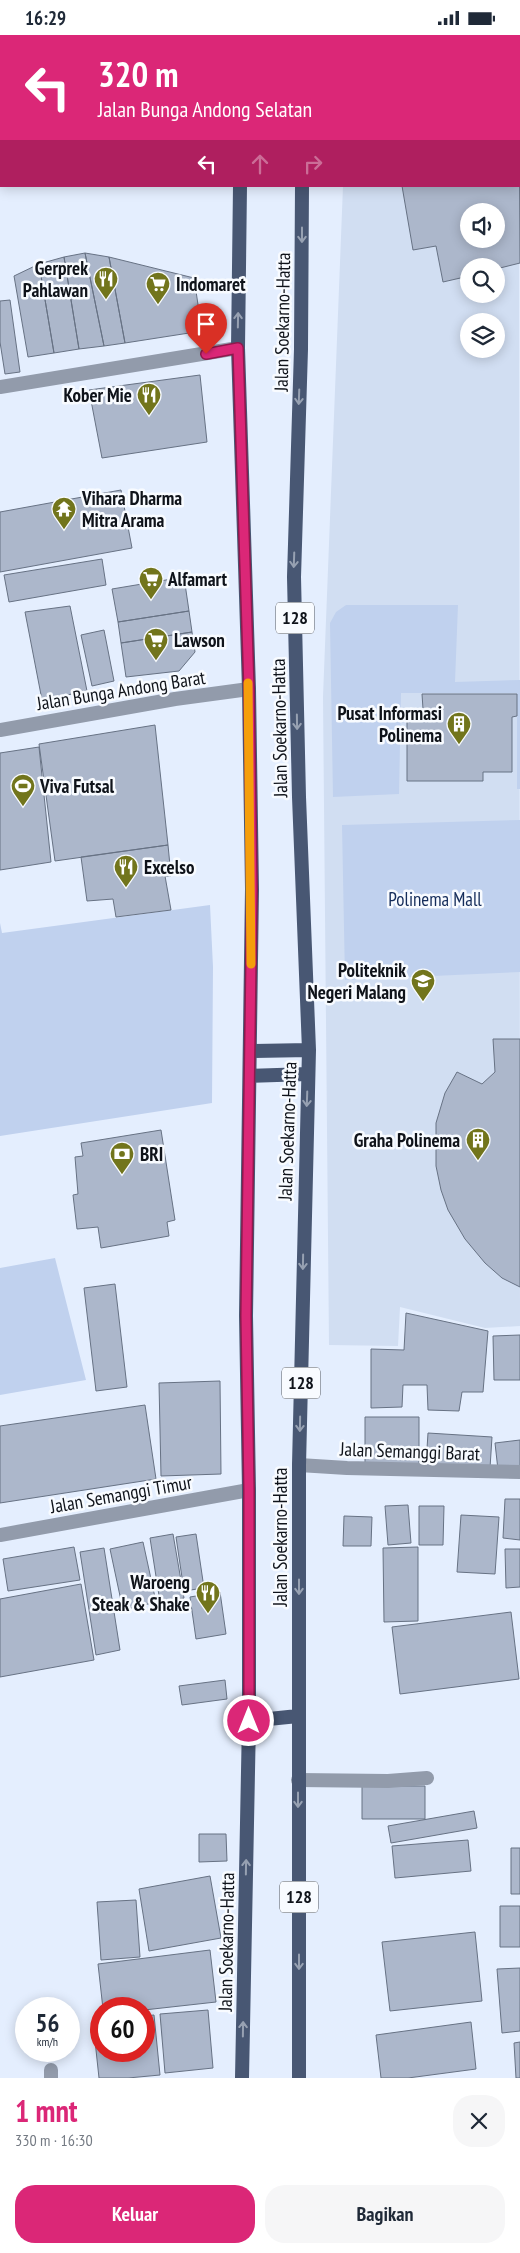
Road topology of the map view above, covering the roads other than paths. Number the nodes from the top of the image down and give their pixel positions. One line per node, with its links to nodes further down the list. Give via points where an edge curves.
1 (240, 187): 3 (main road, Jalan Soekarno-Hatta, one-way to 1)
2 (302, 187): 8 (main road, Jalan Soekarno-Hatta / 128, one-way to 8, via 294,577)
3 (238, 348): 4 (street); 5 (main road, Jalan Soekarno-Hatta)
4 (0, 387)
5 (249, 689): 6 (street, Jalan Bunga Andong Barat); 7 (main road, Jalan Soekarno-Hatta)
6 (0, 730)
7 (250, 1051): 8 (main road); 10 (main road, Jalan Soekarno-Hatta)
8 (309, 1051): 9 (main road, Jalan Soekarno-Hatta / 128)
9 (308, 1073): 10 (main road); 11 (main road, Jalan Soekarno-Hatta / 128, one-way to 11)
10 (250, 1075): 13 (main road, Jalan Soekarno-Hatta, via 246,1316)
11 (299, 1465): 12 (street, Jalan Semanggi Barat); 15 (main road, Jalan Soekarno-Hatta / 128, one-way to 15)
12 (520, 1472)
13 (249, 1490): 14 (street, Jalan Semanggi Timur); 16 (main road, Jalan Soekarno-Hatta)
14 (0, 1535)
15 (298, 1716): 16 (main road); 18 (main road, Jalan Soekarno-Hatta / 128)
16 (249, 1721): 19 (main road, Jalan Soekarno-Hatta, one-way to 16)
17 (427, 1778): 18 (street)
18 (298, 1780): 20 (main road, Jalan Soekarno-Hatta / 128, one-way to 20)
19 (242, 2078)
20 (299, 2078)

